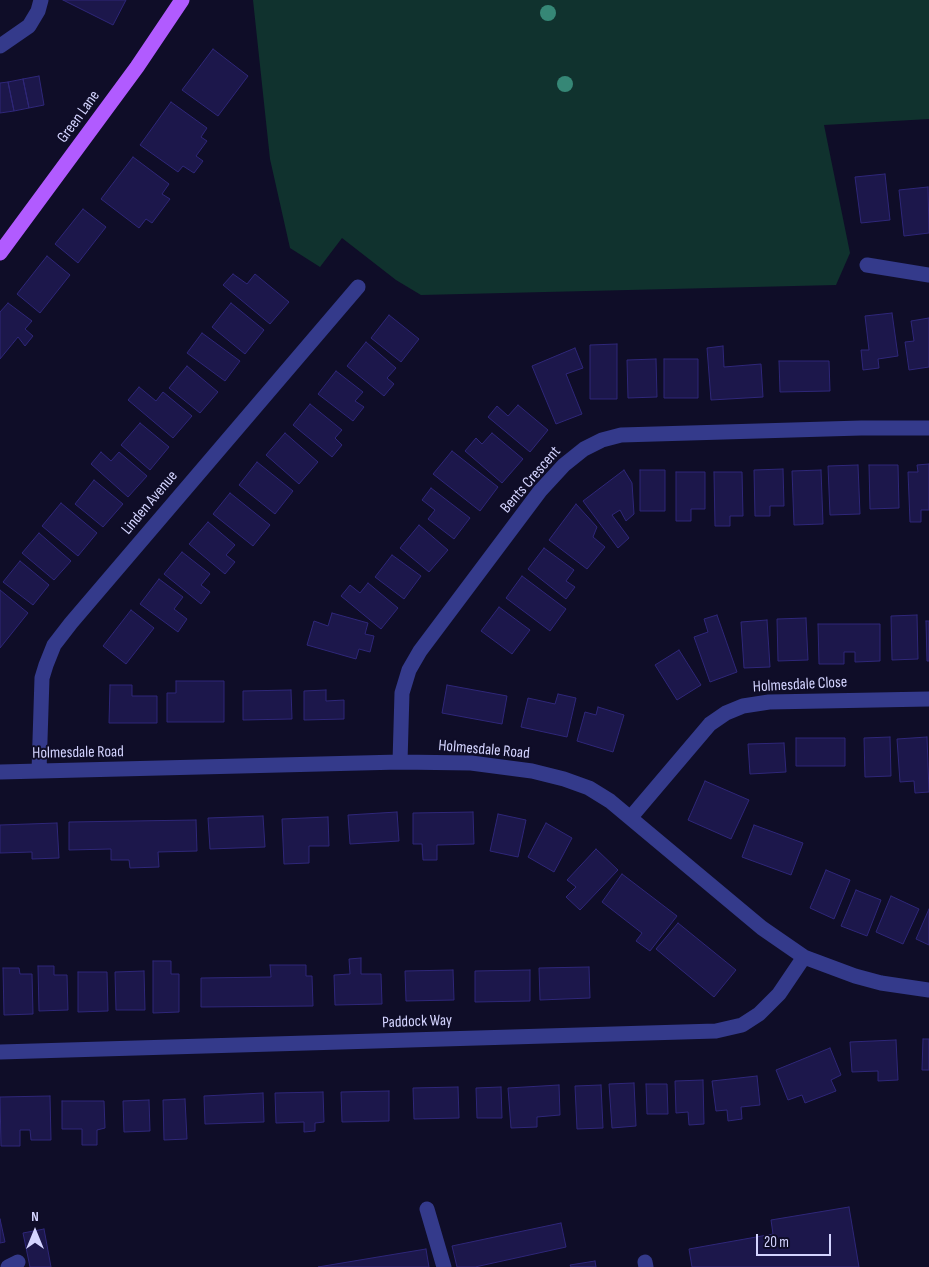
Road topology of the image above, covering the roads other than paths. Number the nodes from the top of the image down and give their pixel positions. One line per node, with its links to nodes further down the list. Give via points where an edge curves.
1 (41, 0): 3 (street, via 29,26)
2 (182, 0): 4 (main road, Green Lane, via 137,67)
3 (0, 46)
4 (0, 253)
5 (867, 265): 6 (street)
6 (929, 275)
7 (358, 287): 11 (street, Linden Avenue, via 54,645 42,678)
8 (929, 428): 10 (street, Bents Crescent, via 621,435 584,448 540,491 408,670 402,693)
9 (929, 699): 13 (street, Holmesdale Close, via 769,702 742,706 710,724)
10 (400, 762): 11 (street, Holmesdale Road); 13 (street, Holmesdale Road, via 471,764 564,778 589,788)
11 (39, 771): 12 (street, Holmesdale Road)
12 (0, 772)
13 (631, 817): 14 (street, Holmesdale Road, via 762,928)
14 (804, 957): 15 (street, Holmesdale Road, via 881,983); 16 (street, Paddock Way, via 779,994 759,1014 742,1025 716,1031)
15 (929, 990)
16 (0, 1052)
17 (427, 1209): 18 (street)
18 (444, 1267)

